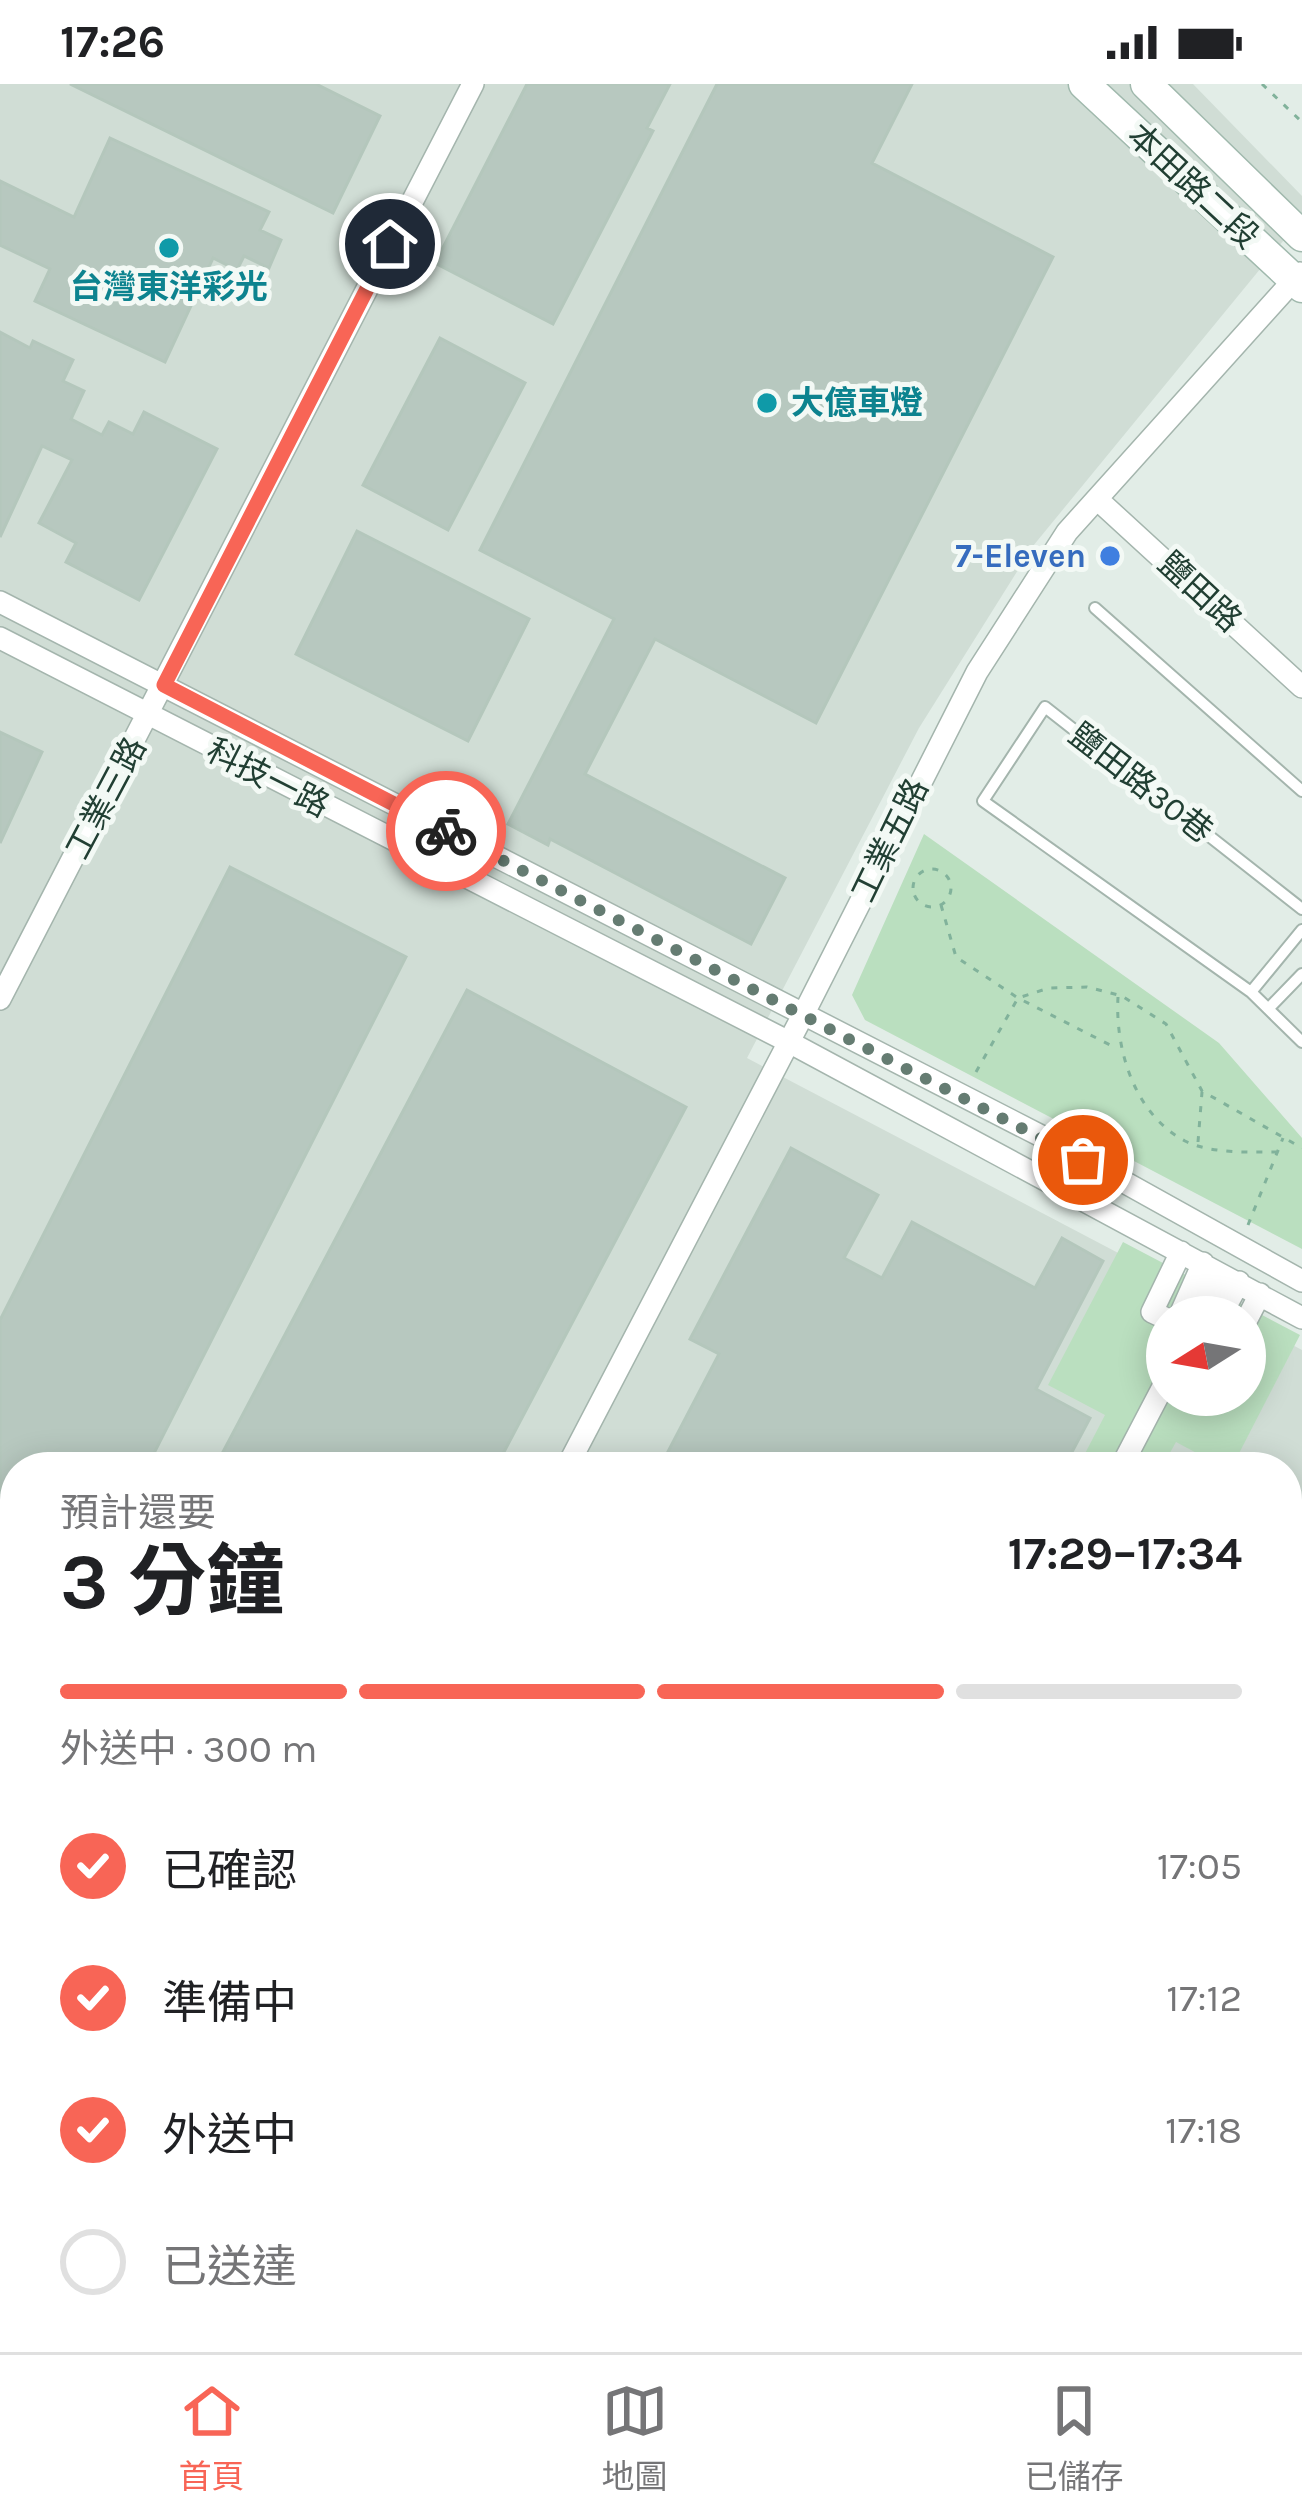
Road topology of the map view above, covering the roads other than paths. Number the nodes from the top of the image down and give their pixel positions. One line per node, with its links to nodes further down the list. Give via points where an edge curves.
1 (473, 84): 10 (street, 工業三路)
2 (1084, 84): 5 (street, 本田路二段)
3 (1146, 84): 4 (street, 本田路二段)
4 (1302, 236)
5 (1300, 279): 6 (street, 工業五路)
6 (1097, 499): 11 (street, 鹽田路); 20 (street, 工業五路, via 977,672)
7 (0, 602): 10 (street, 科技一路)
8 (1095, 608): 13 (lane)
9 (0, 638): 12 (street, 科技一路)
10 (164, 685): 12 (street, 工業三路); 20 (street, 科技一路)
11 (1302, 687)
12 (149, 717): 18 (street, 工業三路); 21 (street, 科技一路)
13 (1302, 791)
14 (1302, 909): 17 (lane, 鹽田路30巷, via 1045,707 983,801)
15 (1302, 929): 17 (lane)
16 (1302, 974): 19 (lane)
17 (1251, 992): 19 (lane, 鹽田路30巷)
18 (0, 999)
19 (1269, 1008): 22 (lane, 鹽田路30巷)
20 (803, 1015): 21 (street, 工業五路); 25 (street, 科技一路)
21 (787, 1041): 23 (street, 科技一路); 34 (street, 工業五路)
22 (1302, 1042)
23 (1181, 1252): 24 (street, 科技一路); 28 (street)
24 (1203, 1263): 26 (street, 科技一路); 29 (street)
25 (1302, 1281)
26 (1228, 1282): 27 (street, 科技一路); 30 (street); 31 (street)
27 (1260, 1294): 32 (street, 科技一路)
28 (1160, 1296)
29 (1188, 1296)
30 (1216, 1296)
31 (1225, 1296)
32 (1302, 1318)
33 (1148, 1416): 35 (street)
34 (575, 1452)
35 (1129, 1452)

